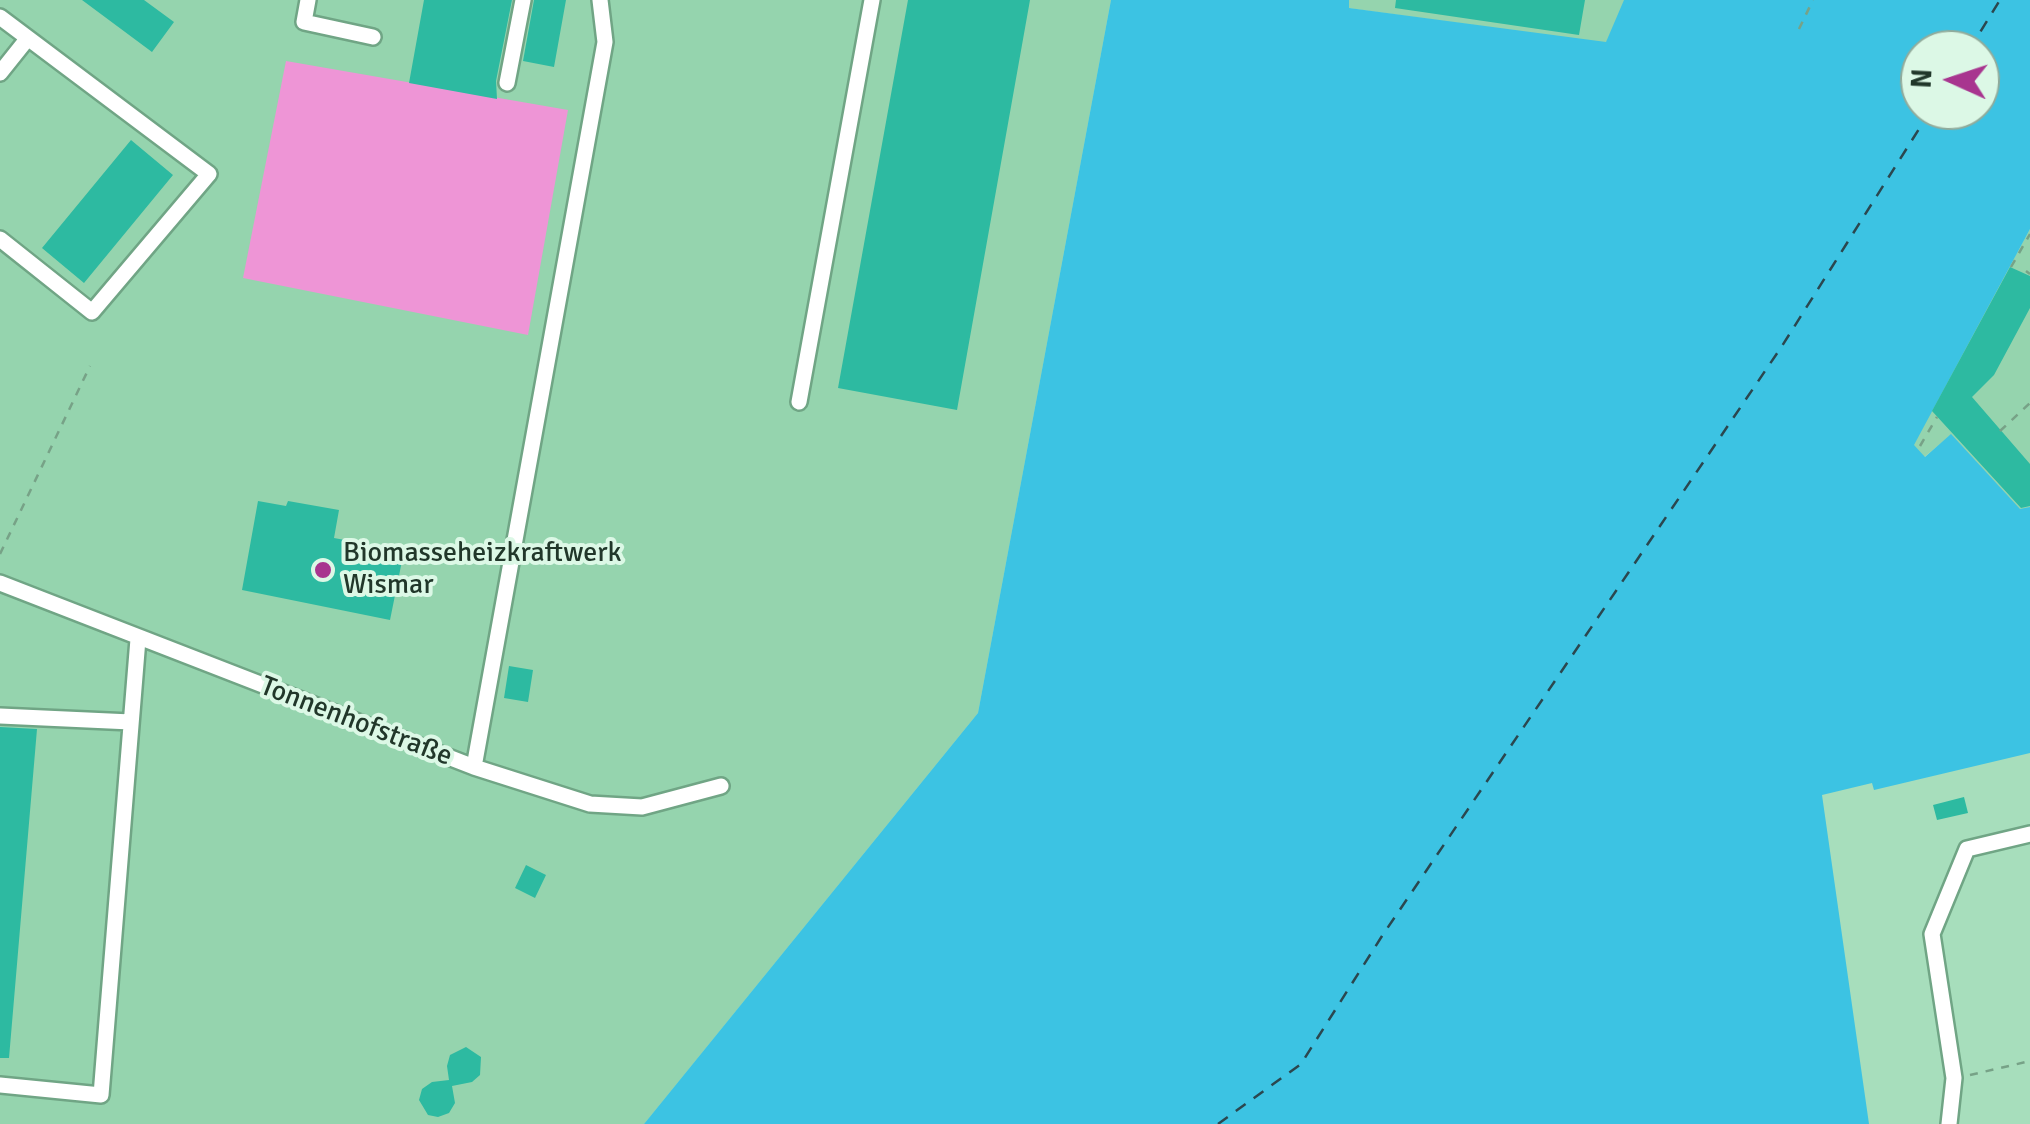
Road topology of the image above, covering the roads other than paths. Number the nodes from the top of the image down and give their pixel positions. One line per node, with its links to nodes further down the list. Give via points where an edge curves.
1 (308, 0): 6 (lane, via 304,22)
2 (523, 0): 9 (lane)
3 (600, 0): 16 (lane, via 605,42)
4 (872, 0): 11 (lane)
5 (0, 16): 7 (lane)
6 (372, 37)
7 (28, 38): 8 (lane); 10 (lane, via 209,174 92,312)
8 (0, 73)
9 (507, 83)
10 (0, 238)
11 (798, 402)
12 (0, 583): 13 (lane, Tonnenhofstraße)
13 (138, 639): 15 (lane); 16 (lane, Tonnenhofstraße)
14 (0, 716): 15 (lane)
15 (131, 722): 19 (lane, via 101,1095)
16 (474, 767): 17 (lane, Tonnenhofstraße, via 590,804 642,807)
17 (722, 786)
18 (2030, 834): 20 (lane, via 1967,848 1932,934 1954,1078)
19 (0, 1085)
20 (1949, 1124)

